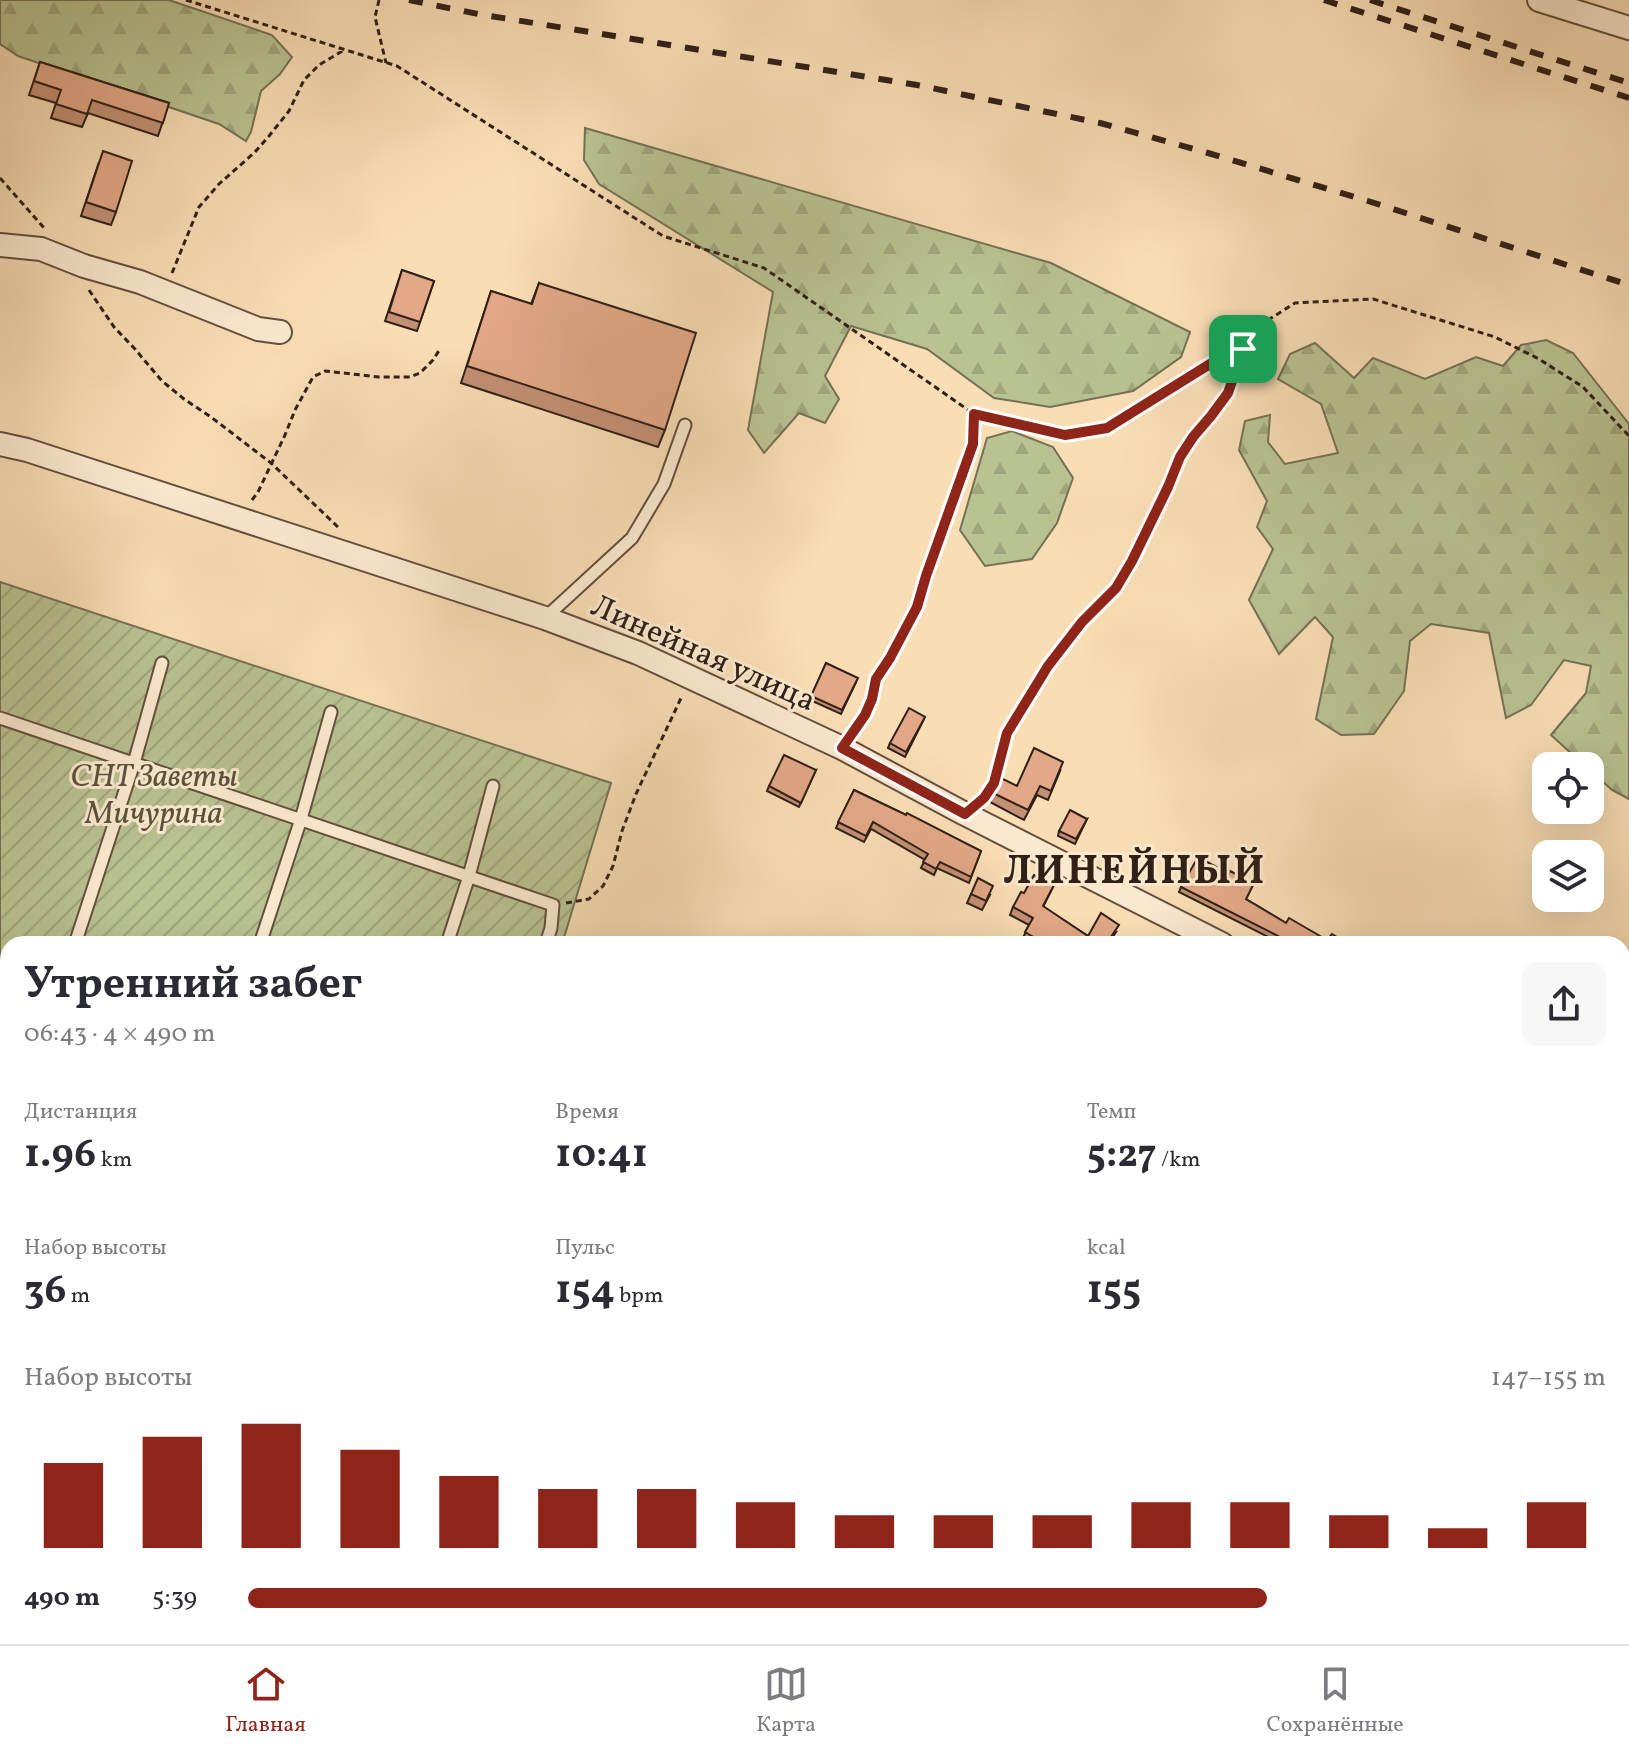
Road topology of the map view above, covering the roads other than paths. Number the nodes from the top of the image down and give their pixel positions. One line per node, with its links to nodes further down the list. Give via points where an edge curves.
1 (1539, 0): 2 (street)
2 (1629, 28)
3 (0, 245): 4 (street, via 41,249 258,329)
4 (280, 332)
5 (685, 425): 7 (lane, via 664,484 632,538)
6 (0, 444): 7 (street, Линейная улица)
7 (545, 618): 19 (street, Линейная улица, via 638,653 842,748)
8 (162, 663): 11 (lane)
9 (331, 712): 13 (lane)
10 (0, 718): 11 (lane)
11 (134, 763): 13 (lane); 15 (lane)
12 (493, 786): 14 (lane)
13 (301, 819): 14 (lane); 16 (lane)
14 (469, 876): 17 (lane); 18 (lane, via 553,905)
15 (78, 936)
16 (263, 936)
17 (450, 936)
18 (548, 936)
19 (1206, 936)

